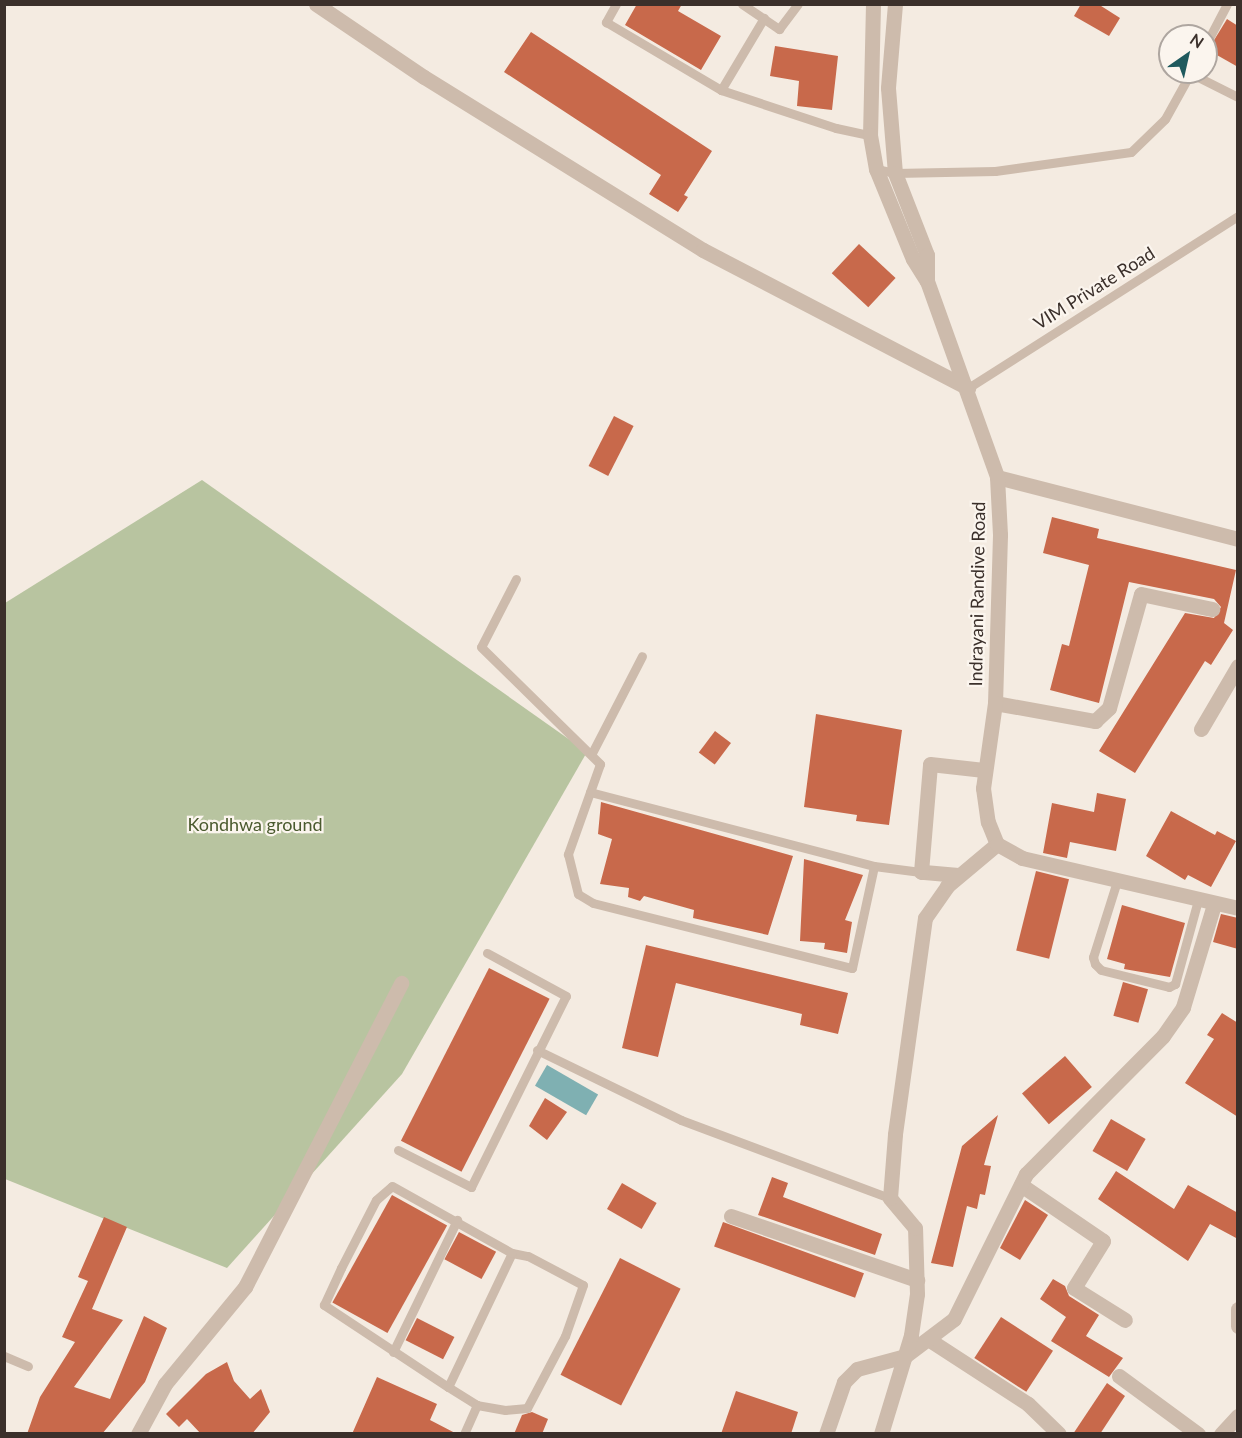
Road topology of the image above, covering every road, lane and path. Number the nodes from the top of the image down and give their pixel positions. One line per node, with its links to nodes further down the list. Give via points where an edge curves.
1 (316, 4): 19 (street, via 424,77 703,250)
2 (616, 4): 12 (lane, via 606,22)
3 (742, 4): 8 (lane)
4 (798, 4): 8 (lane, via 779,29)
5 (873, 4): 14 (street, Indrayani Randive Road)
6 (895, 4): 16 (street, Indrayani Randive Road, via 888,88)
7 (1227, 4): 9 (lane)
8 (764, 18): 12 (lane)
9 (1216, 24)
10 (1184, 84): 16 (lane, via 1165,119 1131,152 995,171)
11 (1214, 84): 13 (lane)
12 (721, 90): 14 (lane, via 836,128)
13 (1238, 97)
14 (870, 135): 15 (street, Indrayani Randive Road)
15 (876, 169): 16 (lane); 18 (street, Indrayani Randive Road, via 913,259)
16 (895, 173): 18 (street, Indrayani Randive Road, via 927,255)
17 (1238, 216): 19 (lane, VIM Private Road)
18 (927, 281): 19 (street, Indrayani Randive Road)
19 (968, 388): 20 (street, Indrayani Randive Road)
20 (997, 477): 21 (street); 26 (street, Indrayani Randive Road, via 1000,535)
21 (1238, 539)
22 (516, 579): 28 (lane, via 481,647)
23 (1212, 609): 26 (street, via 1141,594 1109,708 1095,721)
24 (642, 656): 28 (lane)
25 (1238, 666): 27 (street)
26 (995, 703): 29 (street, Indrayani Randive Road)
27 (1201, 729)
28 (591, 753): 30 (lane, via 600,764)
29 (984, 770): 31 (street, Indrayani Randive Road, via 988,822); 33 (street, via 930,764)
30 (590, 792): 32 (lane); 32 (lane, via 568,854 578,894 593,903 852,968)
31 (998, 844): 34 (street); 35 (street, via 1022,858)
32 (874, 866): 33 (lane)
33 (921, 872): 34 (street)
34 (958, 875): 44 (street, via 925,918)
35 (1117, 881): 36 (street); 36 (lane, via 1093,957 1095,964 1101,970 1169,987 1175,984)
36 (1198, 900): 37 (street)
37 (1214, 904): 38 (street); 43 (street, via 1183,1007 1163,1036 1086,1111)
38 (1238, 908)
39 (487, 953): 41 (lane, via 566,996)
40 (401, 983): 61 (street, via 245,1287 165,1384)
41 (537, 1050): 42 (lane, via 471,1187); 44 (lane, via 681,1120)
42 (398, 1150)
43 (1021, 1185): 50 (street, via 1103,1241 1074,1288); 52 (street, via 954,1319)
44 (890, 1198): 48 (street, via 915,1228)
45 (731, 1216): 48 (street)
46 (457, 1220): 47 (lane); 53 (lane); 53 (lane, via 392,1186 376,1200 341,1268 324,1305)
47 (512, 1253): 58 (lane); 59 (lane, via 528,1256 583,1286 565,1336 528,1408 505,1410)
48 (917, 1280): 55 (street)
49 (1238, 1309): 51 (street)
50 (1125, 1320)
51 (1238, 1326)
52 (928, 1339): 55 (street); 65 (street, via 1028,1404)
53 (393, 1352): 58 (lane)
54 (4, 1356): 56 (lane)
55 (905, 1356): 63 (street, via 857,1369 844,1382); 64 (street)
56 (28, 1366)
57 (1119, 1376): 66 (street)
58 (448, 1387): 59 (lane)
59 (477, 1405): 62 (lane)
60 (1238, 1416): 67 (street)
61 (138, 1434)
62 (464, 1434)
63 (826, 1434)
64 (881, 1434)
65 (1059, 1434)
66 (1198, 1434)
67 (1221, 1434)

